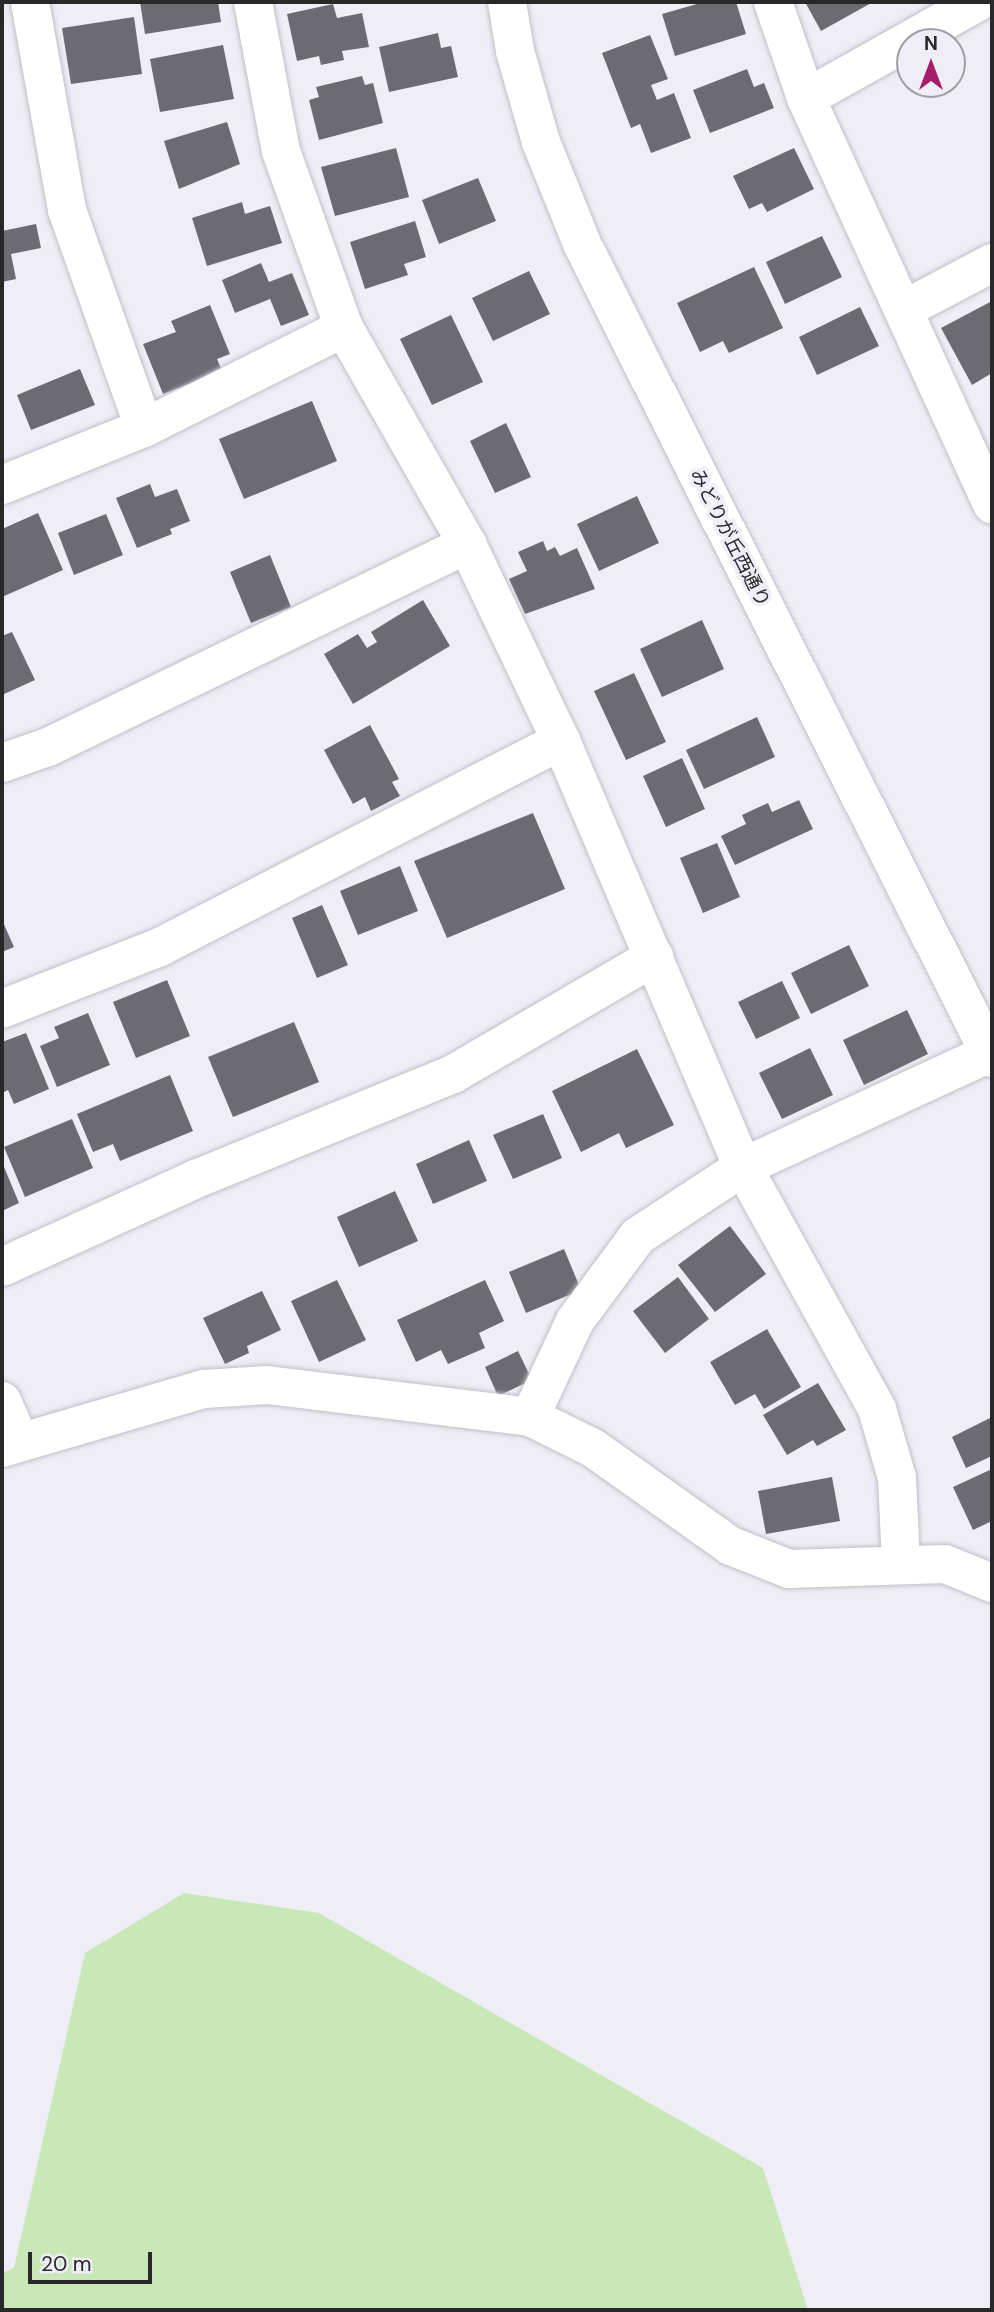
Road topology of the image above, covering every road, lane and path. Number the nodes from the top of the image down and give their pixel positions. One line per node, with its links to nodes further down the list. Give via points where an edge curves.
1 (30, 2): 10 (street, via 67,210)
2 (253, 2): 9 (street, via 281,151)
3 (507, 2): 18 (street, みどりが丘西通り, via 541,142 583,246)
4 (773, 2): 6 (street)
5 (978, 2): 6 (street)
6 (806, 98): 8 (street)
7 (992, 263): 8 (street)
8 (903, 310): 12 (street)
9 (344, 328): 10 (street); 13 (street)
10 (145, 428): 11 (street)
11 (2, 485)
12 (992, 505)
13 (467, 544): 14 (street); 15 (street, via 48,747)
14 (561, 741): 16 (street); 17 (street, via 160,947)
15 (2, 762)
16 (654, 957): 19 (street); 20 (street, via 453,1074 196,1179)
17 (2, 1009)
18 (991, 1054): 19 (street)
19 (743, 1167): 22 (street, via 638,1236 575,1321); 24 (street, via 877,1409 897,1478)
20 (2, 1267)
21 (2, 1401): 23 (street)
22 (530, 1416): 23 (street, via 267,1385 204,1390); 24 (street, via 593,1448 731,1546 789,1569)
23 (11, 1445)
24 (901, 1562): 25 (street, via 945,1564)
25 (992, 1583)

